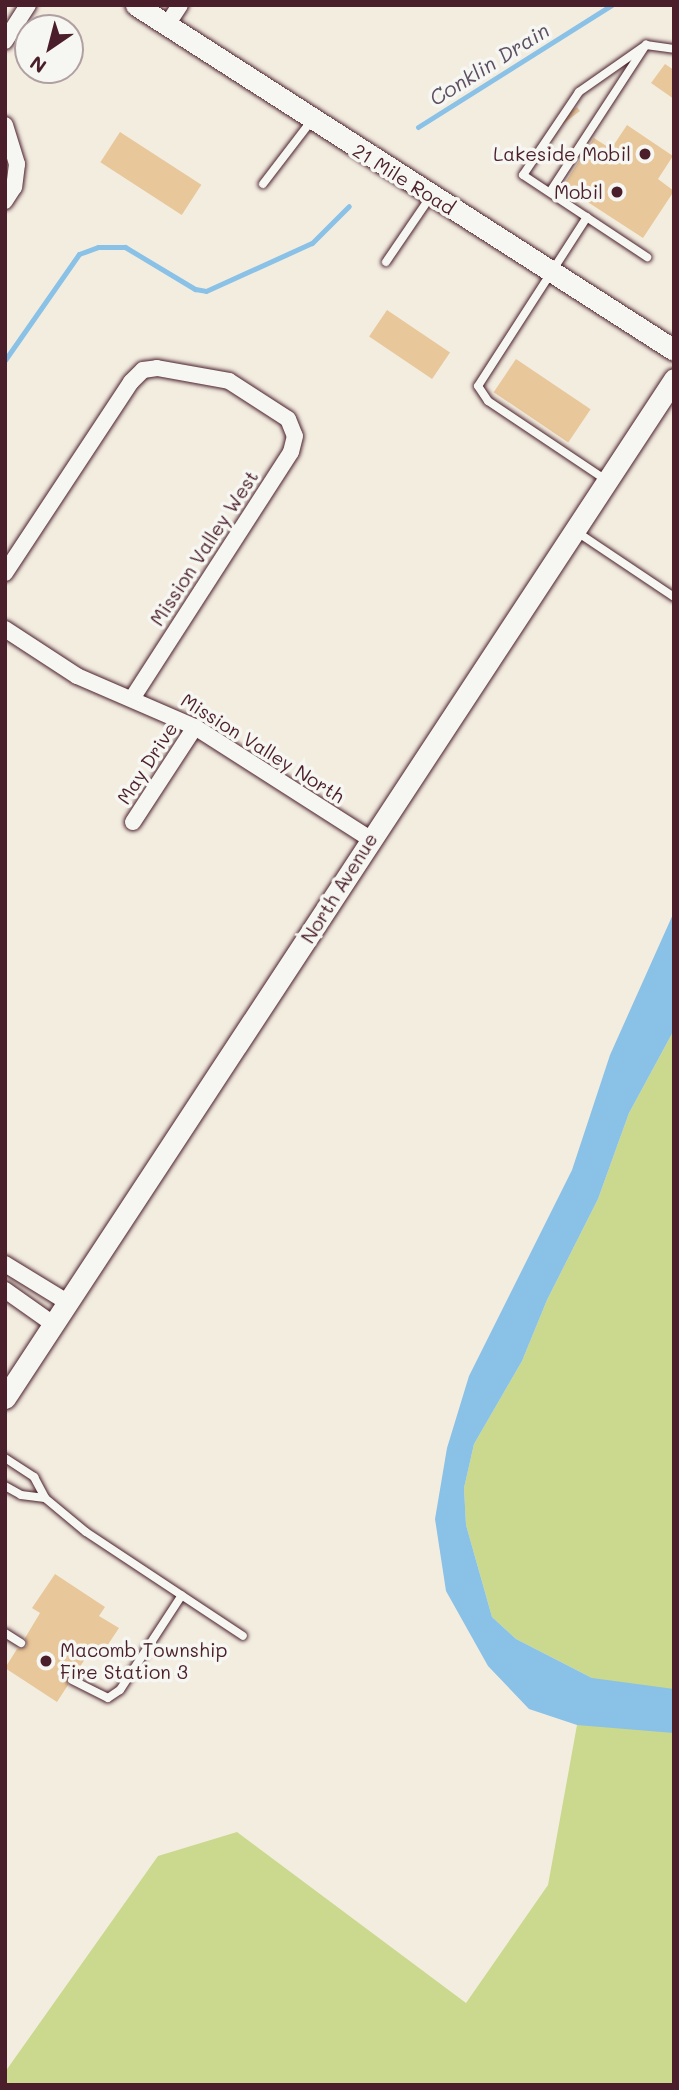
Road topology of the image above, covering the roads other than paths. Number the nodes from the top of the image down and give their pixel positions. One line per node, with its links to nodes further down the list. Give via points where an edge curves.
1 (29, 5): 5 (street)
2 (136, 5): 4 (street, 21 Mile Road)
3 (180, 5): 4 (street)
4 (167, 25): 8 (street, 21 Mile Road)
5 (5, 41)
6 (646, 45): 7 (lane); 11 (lane); 11 (lane, via 579,92 523,176)
7 (674, 49)
8 (312, 120): 10 (lane); 12 (street, 21 Mile Road)
9 (5, 125): 13 (street, via 17,164 14,187)
10 (263, 184)
11 (550, 192): 14 (lane)
12 (431, 196): 16 (lane); 17 (street, 21 Mile Road)
13 (5, 201)
14 (587, 217): 15 (lane); 17 (lane)
15 (647, 257)
16 (386, 262)
17 (552, 272): 18 (street, 21 Mile Road); 20 (lane, via 478,386 488,401)
18 (674, 350)
19 (674, 379): 20 (street, North Avenue)
20 (606, 480): 21 (street, North Avenue)
21 (573, 529): 23 (lane); 28 (street, North Avenue)
22 (5, 573): 25 (street, Mission Valley West, via 131,382 150,368 229,381 288,419 295,436 291,452)
23 (674, 597)
24 (5, 629): 25 (street, Mission Valley North, via 77,676)
25 (133, 697): 26 (street, Mission Valley North)
26 (195, 727): 27 (street, May Drive); 28 (street, Mission Valley North)
27 (133, 822)
28 (370, 839): 31 (street, North Avenue)
29 (5, 1264): 31 (street)
30 (5, 1290): 32 (street)
31 (67, 1302): 32 (street, North Avenue)
32 (53, 1324): 33 (street, North Avenue)
33 (5, 1398)
34 (5, 1458): 36 (lane, via 34,1477)
35 (5, 1486): 36 (lane, via 21,1495)
36 (46, 1498): 37 (lane, via 86,1532)
37 (182, 1595): 39 (lane); 41 (lane, via 120,1690 108,1698)
38 (5, 1633): 40 (lane)
39 (243, 1636)
40 (21, 1643)
41 (72, 1680)

